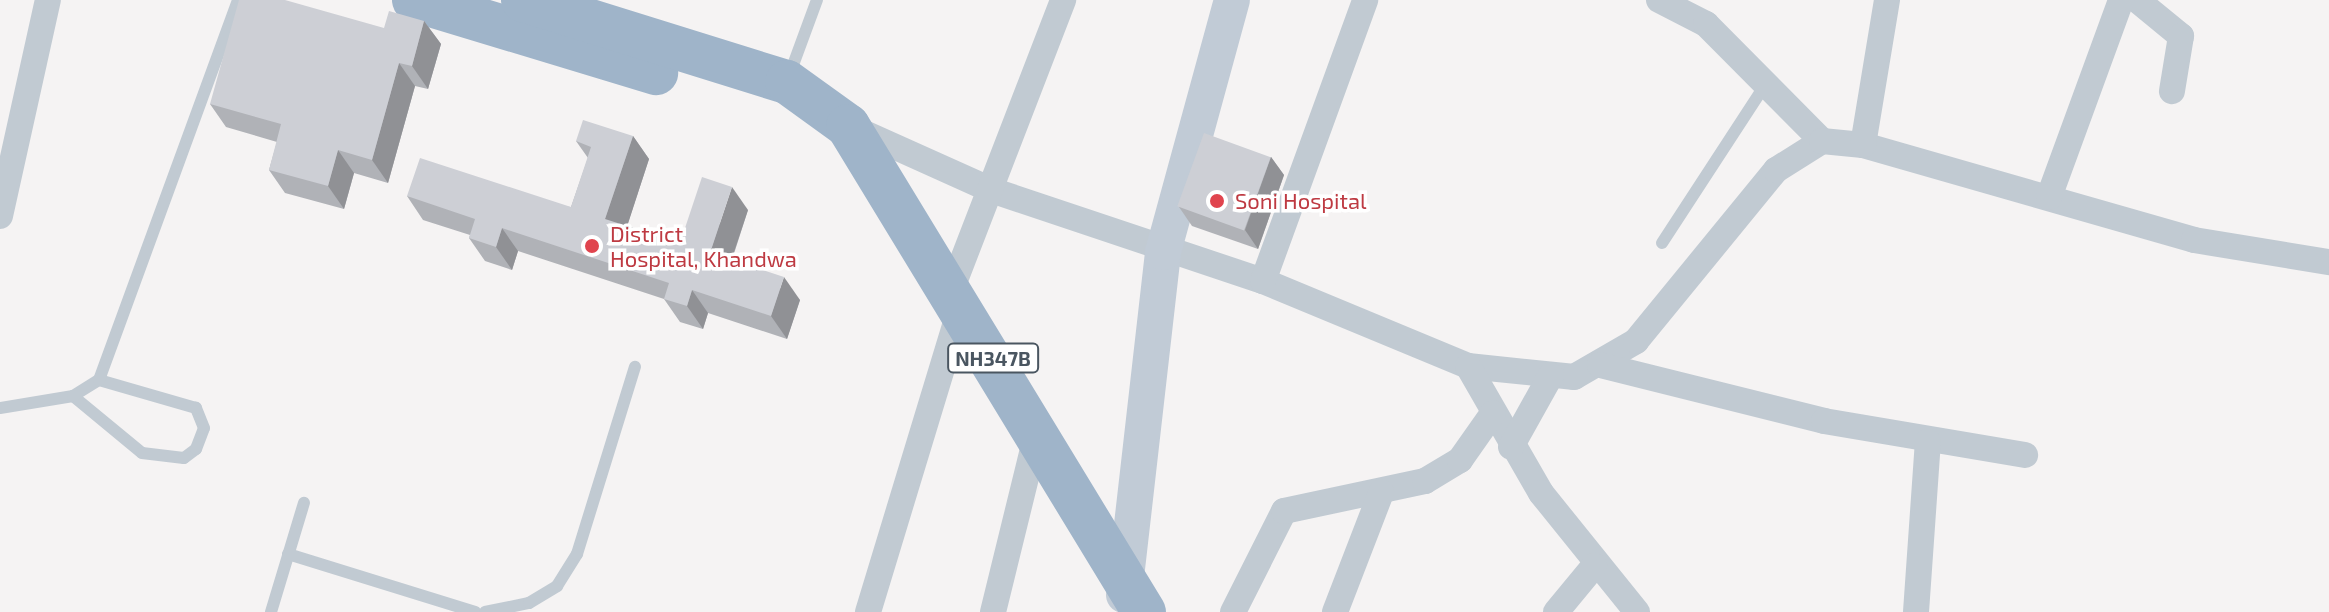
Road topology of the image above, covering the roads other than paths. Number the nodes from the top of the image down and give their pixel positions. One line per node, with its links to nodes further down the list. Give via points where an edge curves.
1 (48, 0): 21 (street)
2 (238, 0): 31 (lane)
3 (414, 0): 16 (highway, via 799,116)
4 (523, 0): 13 (highway, NH347B)
5 (817, 0): 13 (lane)
6 (1063, 0): 19 (street)
7 (1232, 0): 23 (main road)
8 (1365, 0): 25 (street)
9 (1659, 0): 14 (street, via 1706,24)
10 (1887, 0): 18 (street)
11 (2121, 0): 20 (street)
12 (2137, 0): 15 (street, via 2181,36)
13 (787, 82): 16 (highway, NH347B)
14 (1765, 85): 17 (street); 22 (lane)
15 (2172, 91)
16 (840, 120): 19 (street); 26 (highway, NH347B)
17 (1822, 141): 18 (street); 27 (street, via 1776,170 1636,341)
18 (1863, 145): 20 (street)
19 (991, 190): 23 (street); 26 (street)
20 (2049, 197): 24 (street, via 2194,240)
21 (2, 201)
22 (1662, 243)
23 (1163, 252): 25 (street); 43 (main road)
24 (2329, 262)
25 (1263, 281): 28 (street)
26 (957, 297): 35 (highway, NH347B); 47 (street)
27 (1600, 365): 30 (street, via 1574,377); 36 (street)
28 (1468, 366): 30 (street); 34 (street)
29 (635, 367): 46 (lane, via 577,554 557,586 529,603)
30 (1551, 375): 37 (street)
31 (99, 380): 32 (lane); 32 (lane, via 196,408 204,428 196,449 184,458 142,453)
32 (73, 396): 33 (lane)
33 (0, 408)
34 (1493, 413): 37 (street); 39 (street, via 1460,460 1425,481)
35 (1037, 431): 43 (highway, NH347B); 48 (street)
36 (1928, 441): 38 (street); 53 (street)
37 (1511, 447): 42 (street)
38 (2025, 455)
39 (1381, 493): 49 (street, via 1284,511); 50 (street)
40 (304, 503): 41 (lane)
41 (288, 554): 44 (lane); 45 (lane)
42 (1594, 566): 51 (street); 52 (street)
43 (1130, 602)
44 (271, 612)
45 (475, 612)
46 (485, 612)
47 (868, 612)
48 (993, 612)
49 (1233, 612)
50 (1335, 612)
51 (1556, 612)
52 (1637, 612)
53 (1916, 612)

